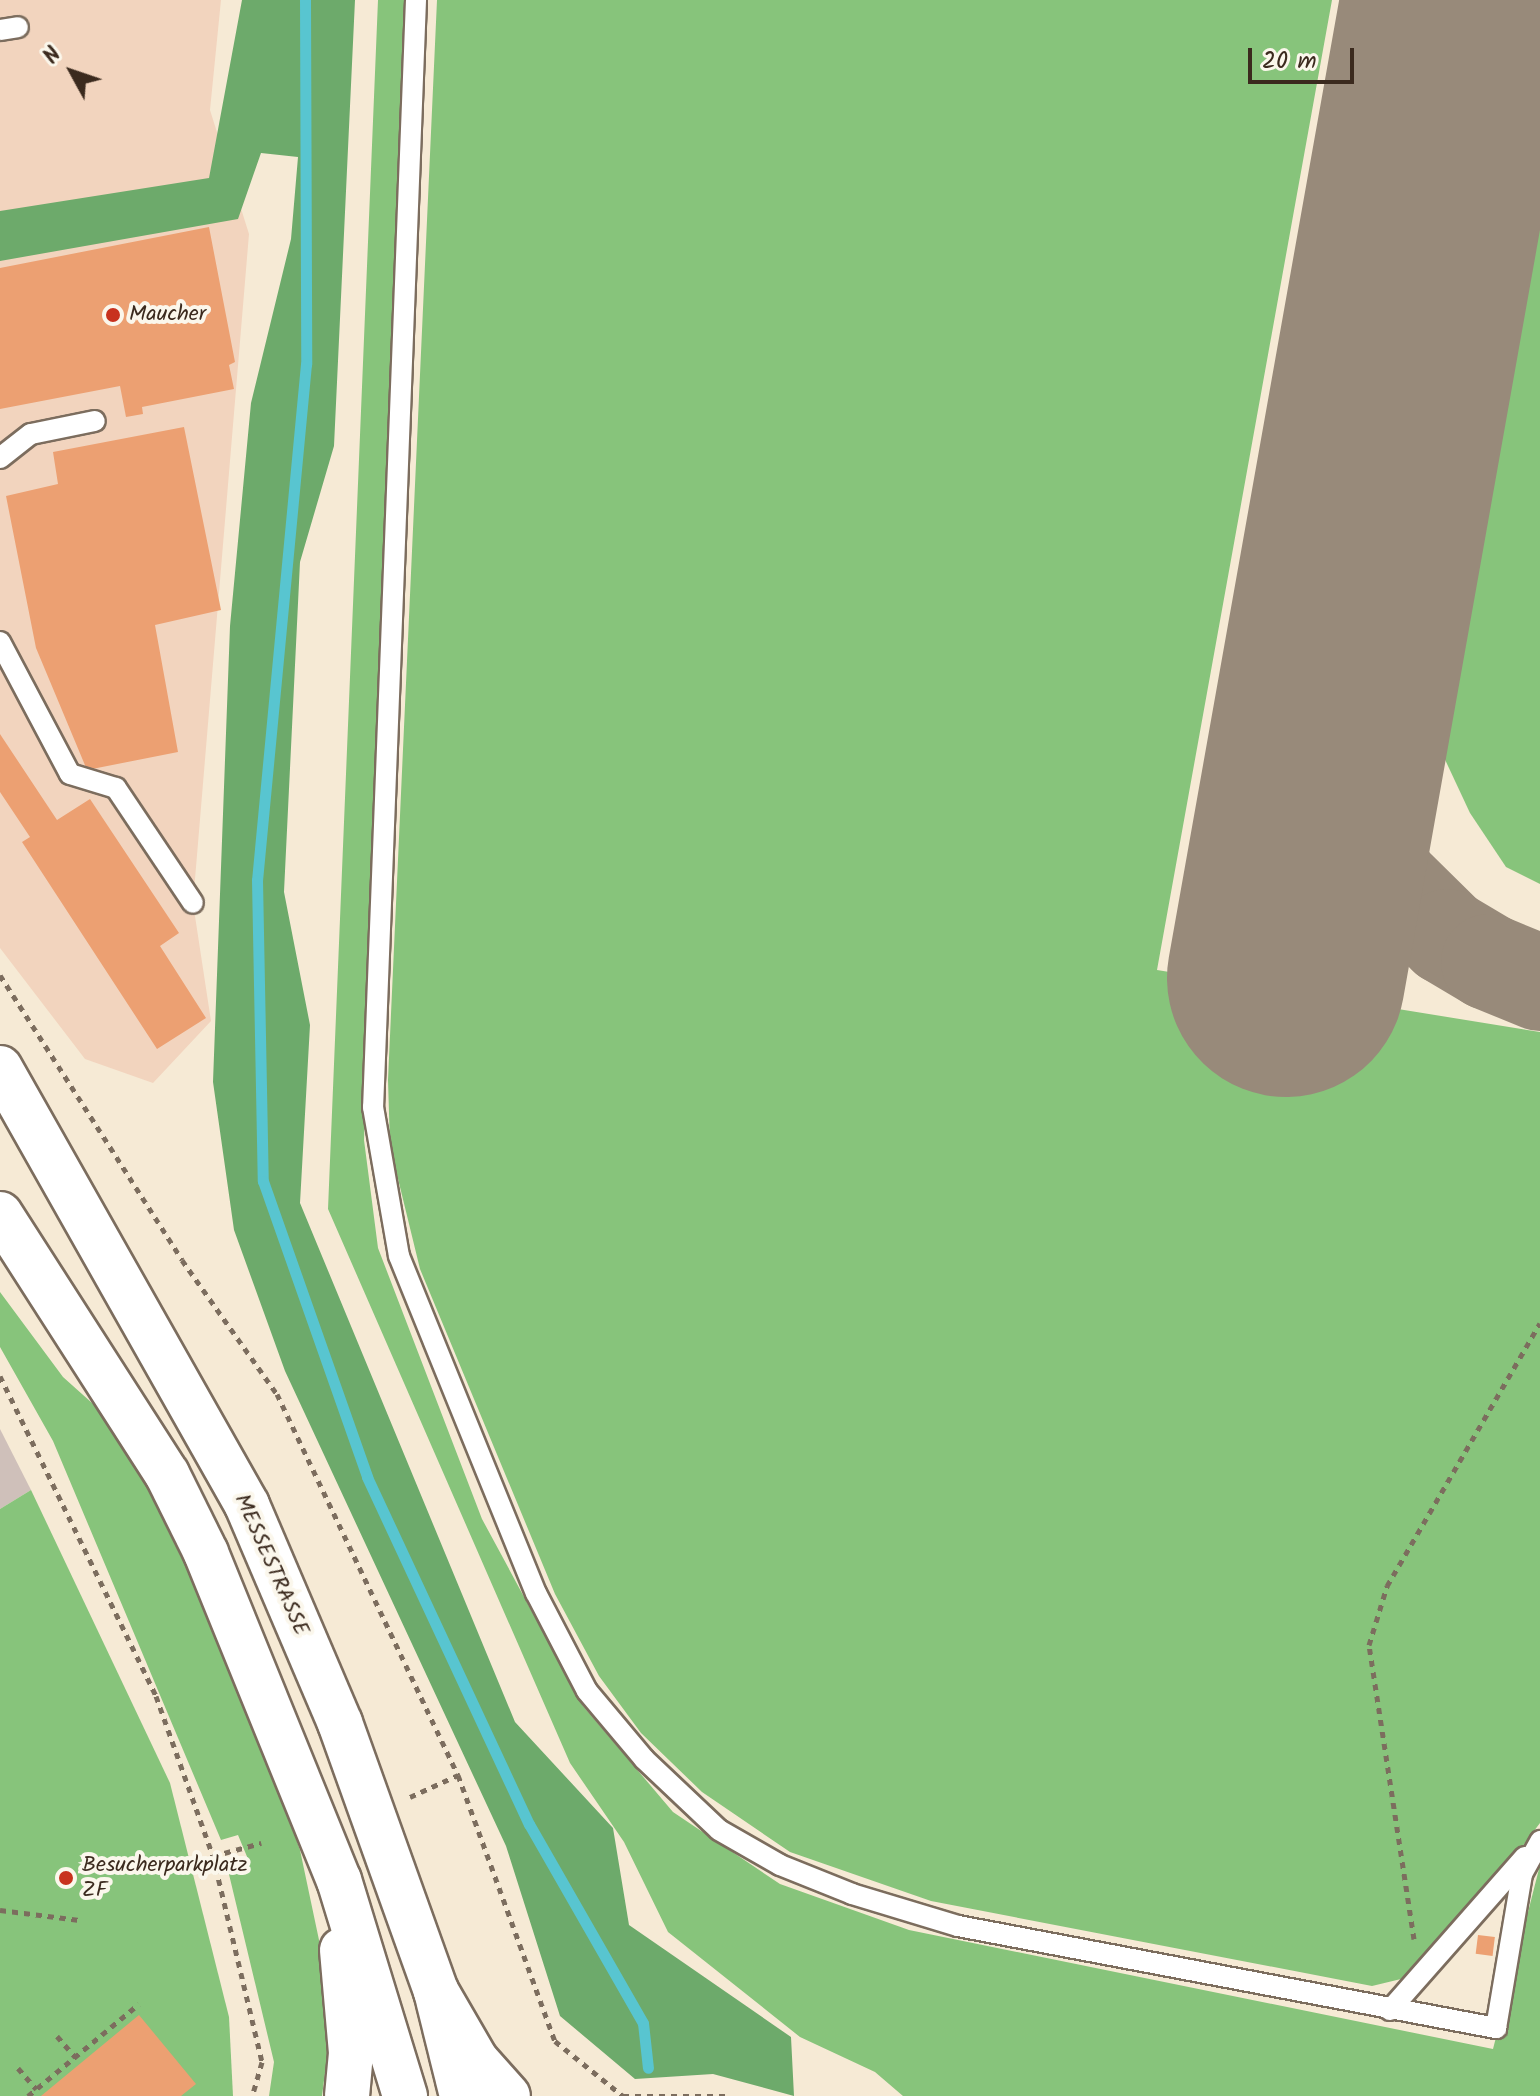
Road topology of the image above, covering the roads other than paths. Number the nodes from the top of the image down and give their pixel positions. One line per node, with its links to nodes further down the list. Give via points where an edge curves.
1 (416, 0): 10 (lane, via 373,1107 399,1256 536,1593 587,1691 644,1759 719,1830 780,1865 852,1894 958,1926)
2 (95, 421): 3 (lane, via 31,434)
3 (0, 458)
4 (0, 642): 5 (lane, via 70,774 116,788)
5 (193, 903)
6 (0, 1068): 11 (street, MESSESTRASSE, via 247,1505 340,1723)
7 (0, 1214): 9 (street, via 167,1474 206,1553)
8 (1538, 1842): 10 (lane); 10 (lane, via 1522,1874 1496,2028)
9 (339, 1880): 12 (street, via 351,2053); 13 (street)
10 (1390, 2010)
11 (475, 2084): 14 (street, MESSESTRASSE)
12 (347, 2096)
13 (405, 2096)
14 (508, 2096)

